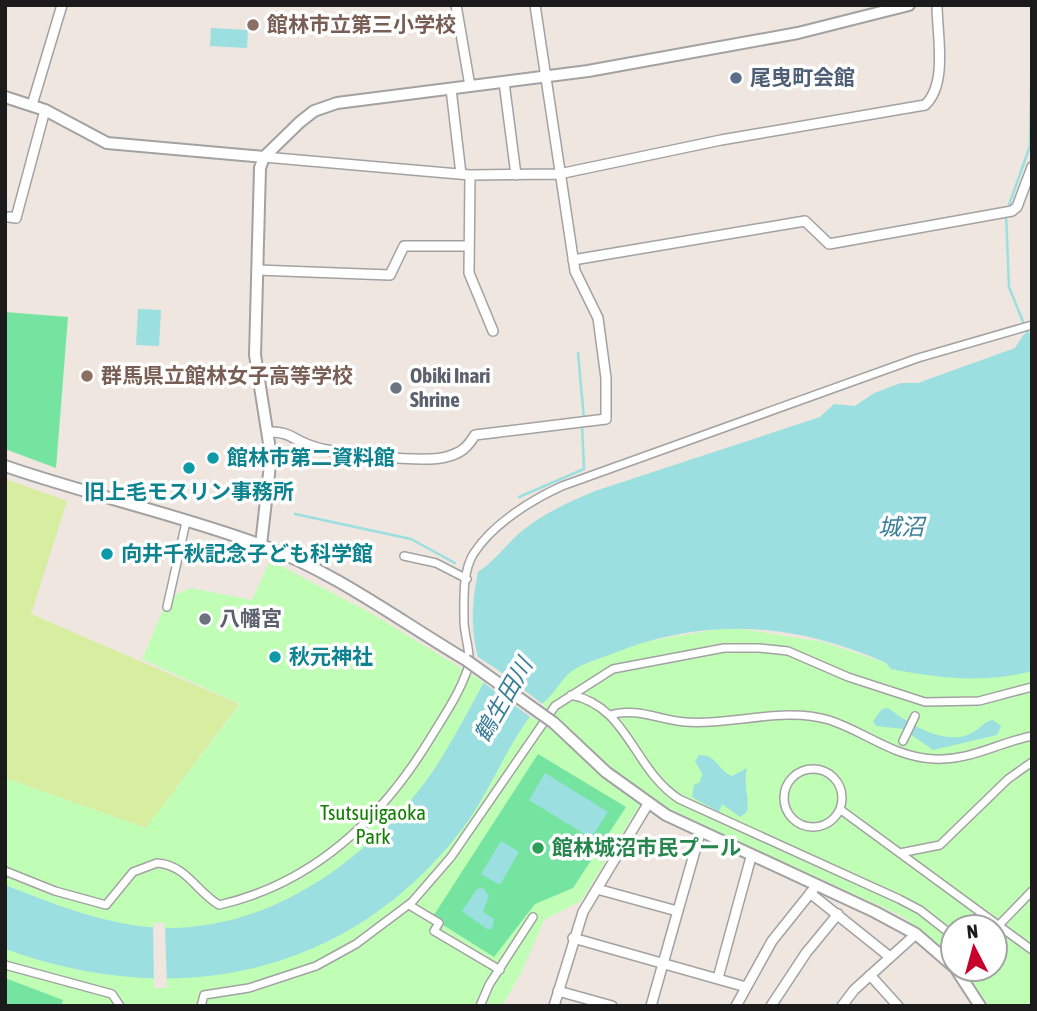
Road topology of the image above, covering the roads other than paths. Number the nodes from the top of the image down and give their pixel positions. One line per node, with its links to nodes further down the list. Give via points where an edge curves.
1 (62, 5): 11 (street)
2 (456, 5): 8 (street)
3 (535, 5): 6 (street)
4 (909, 5): 6 (street, via 798,33)
5 (937, 5): 16 (street, via 937,78 935,93 925,105)
6 (545, 77): 7 (street); 16 (street)
7 (505, 82): 8 (street); 17 (street)
8 (470, 86): 9 (street)
9 (451, 89): 13 (street, via 321,107); 15 (street)
10 (5, 97): 11 (street)
11 (32, 105): 12 (street)
12 (45, 110): 13 (street, via 107,144); 18 (street, via 16,218)
13 (264, 157): 15 (street); 21 (street)
14 (1032, 167): 20 (street, via 1012,211 837,244 829,244 805,221)
15 (465, 174): 17 (street); 19 (street)
16 (559, 174): 17 (street); 20 (street)
17 (516, 175)
18 (9, 217)
19 (469, 246): 21 (street, via 404,246 390,275); 23 (street, via 469,273)
20 (573, 260): 24 (street, via 598,318 607,413 601,422 475,435 465,450 443,458 337,451 309,445 284,431)
21 (257, 270): 24 (street, via 255,355)
22 (1030, 325): 29 (street, via 871,374 562,486 522,508 492,535 474,553)
23 (493, 331)
24 (269, 432): 27 (street)
25 (5, 466): 26 (street)
26 (186, 522): 27 (street); 30 (street)
27 (261, 545): 38 (street, bridge, via 329,577 466,660 554,723)
28 (404, 556): 29 (street)
29 (467, 579): 43 (street, via 464,631 469,664 461,685 404,780 317,865 273,889 219,905 184,872 167,864 137,870 106,905)
30 (167, 607)
31 (1032, 687): 32 (street, via 979,701 925,702 788,651 724,648 613,669)
32 (570, 694): 33 (street, via 596,701); 47 (street, via 539,726 451,857)
33 (611, 715): 35 (street, via 628,712 710,723 813,717 901,754 933,759 979,754); 53 (street, via 651,774 679,799 899,899)
34 (915, 716): 36 (street)
35 (1032, 736)
36 (903, 741)
37 (1032, 762): 41 (street, via 940,845)
38 (648, 804): 40 (street); 44 (street)
39 (841, 810): 39 (street, via 838,782 824,771 795,775 784,791 786,811 800,825 820,827); 41 (street)
40 (700, 833): 42 (street); 48 (street)
41 (900, 853): 49 (street)
42 (751, 857): 45 (street); 64 (street)
43 (5, 871)
44 (597, 889): 48 (street); 56 (street)
45 (813, 890): 50 (street); 55 (street); 66 (street, via 772,941)
46 (1032, 891): 51 (street)
47 (409, 905): 62 (street, via 439,923 434,931); 69 (street, via 356,944 316,966 249,988 204,995)
48 (677, 911): 60 (street)
49 (983, 913)
50 (838, 914): 59 (street); 75 (street)
51 (1009, 915)
52 (533, 916): 62 (street)
53 (939, 925)
54 (1009, 932): 57 (street)
55 (915, 934): 58 (street); 59 (street)
56 (573, 938): 60 (street); 67 (street)
57 (1032, 950)
58 (939, 954)
59 (890, 957): 63 (street)
60 (663, 963): 64 (street); 73 (street)
61 (5, 965): 68 (street, via 112,994)
62 (500, 970): 70 (street)
63 (870, 975): 76 (street); 77 (street)
64 (718, 978): 66 (street)
65 (965, 983): 78 (street)
66 (746, 987): 74 (street)
67 (558, 991): 71 (street); 72 (street)
68 (120, 1006)
69 (201, 1006)
70 (480, 1006)
71 (554, 1006)
72 (612, 1006)
73 (651, 1006)
74 (736, 1006)
75 (771, 1006)
76 (842, 1006)
77 (898, 1006)
78 (980, 1006)

